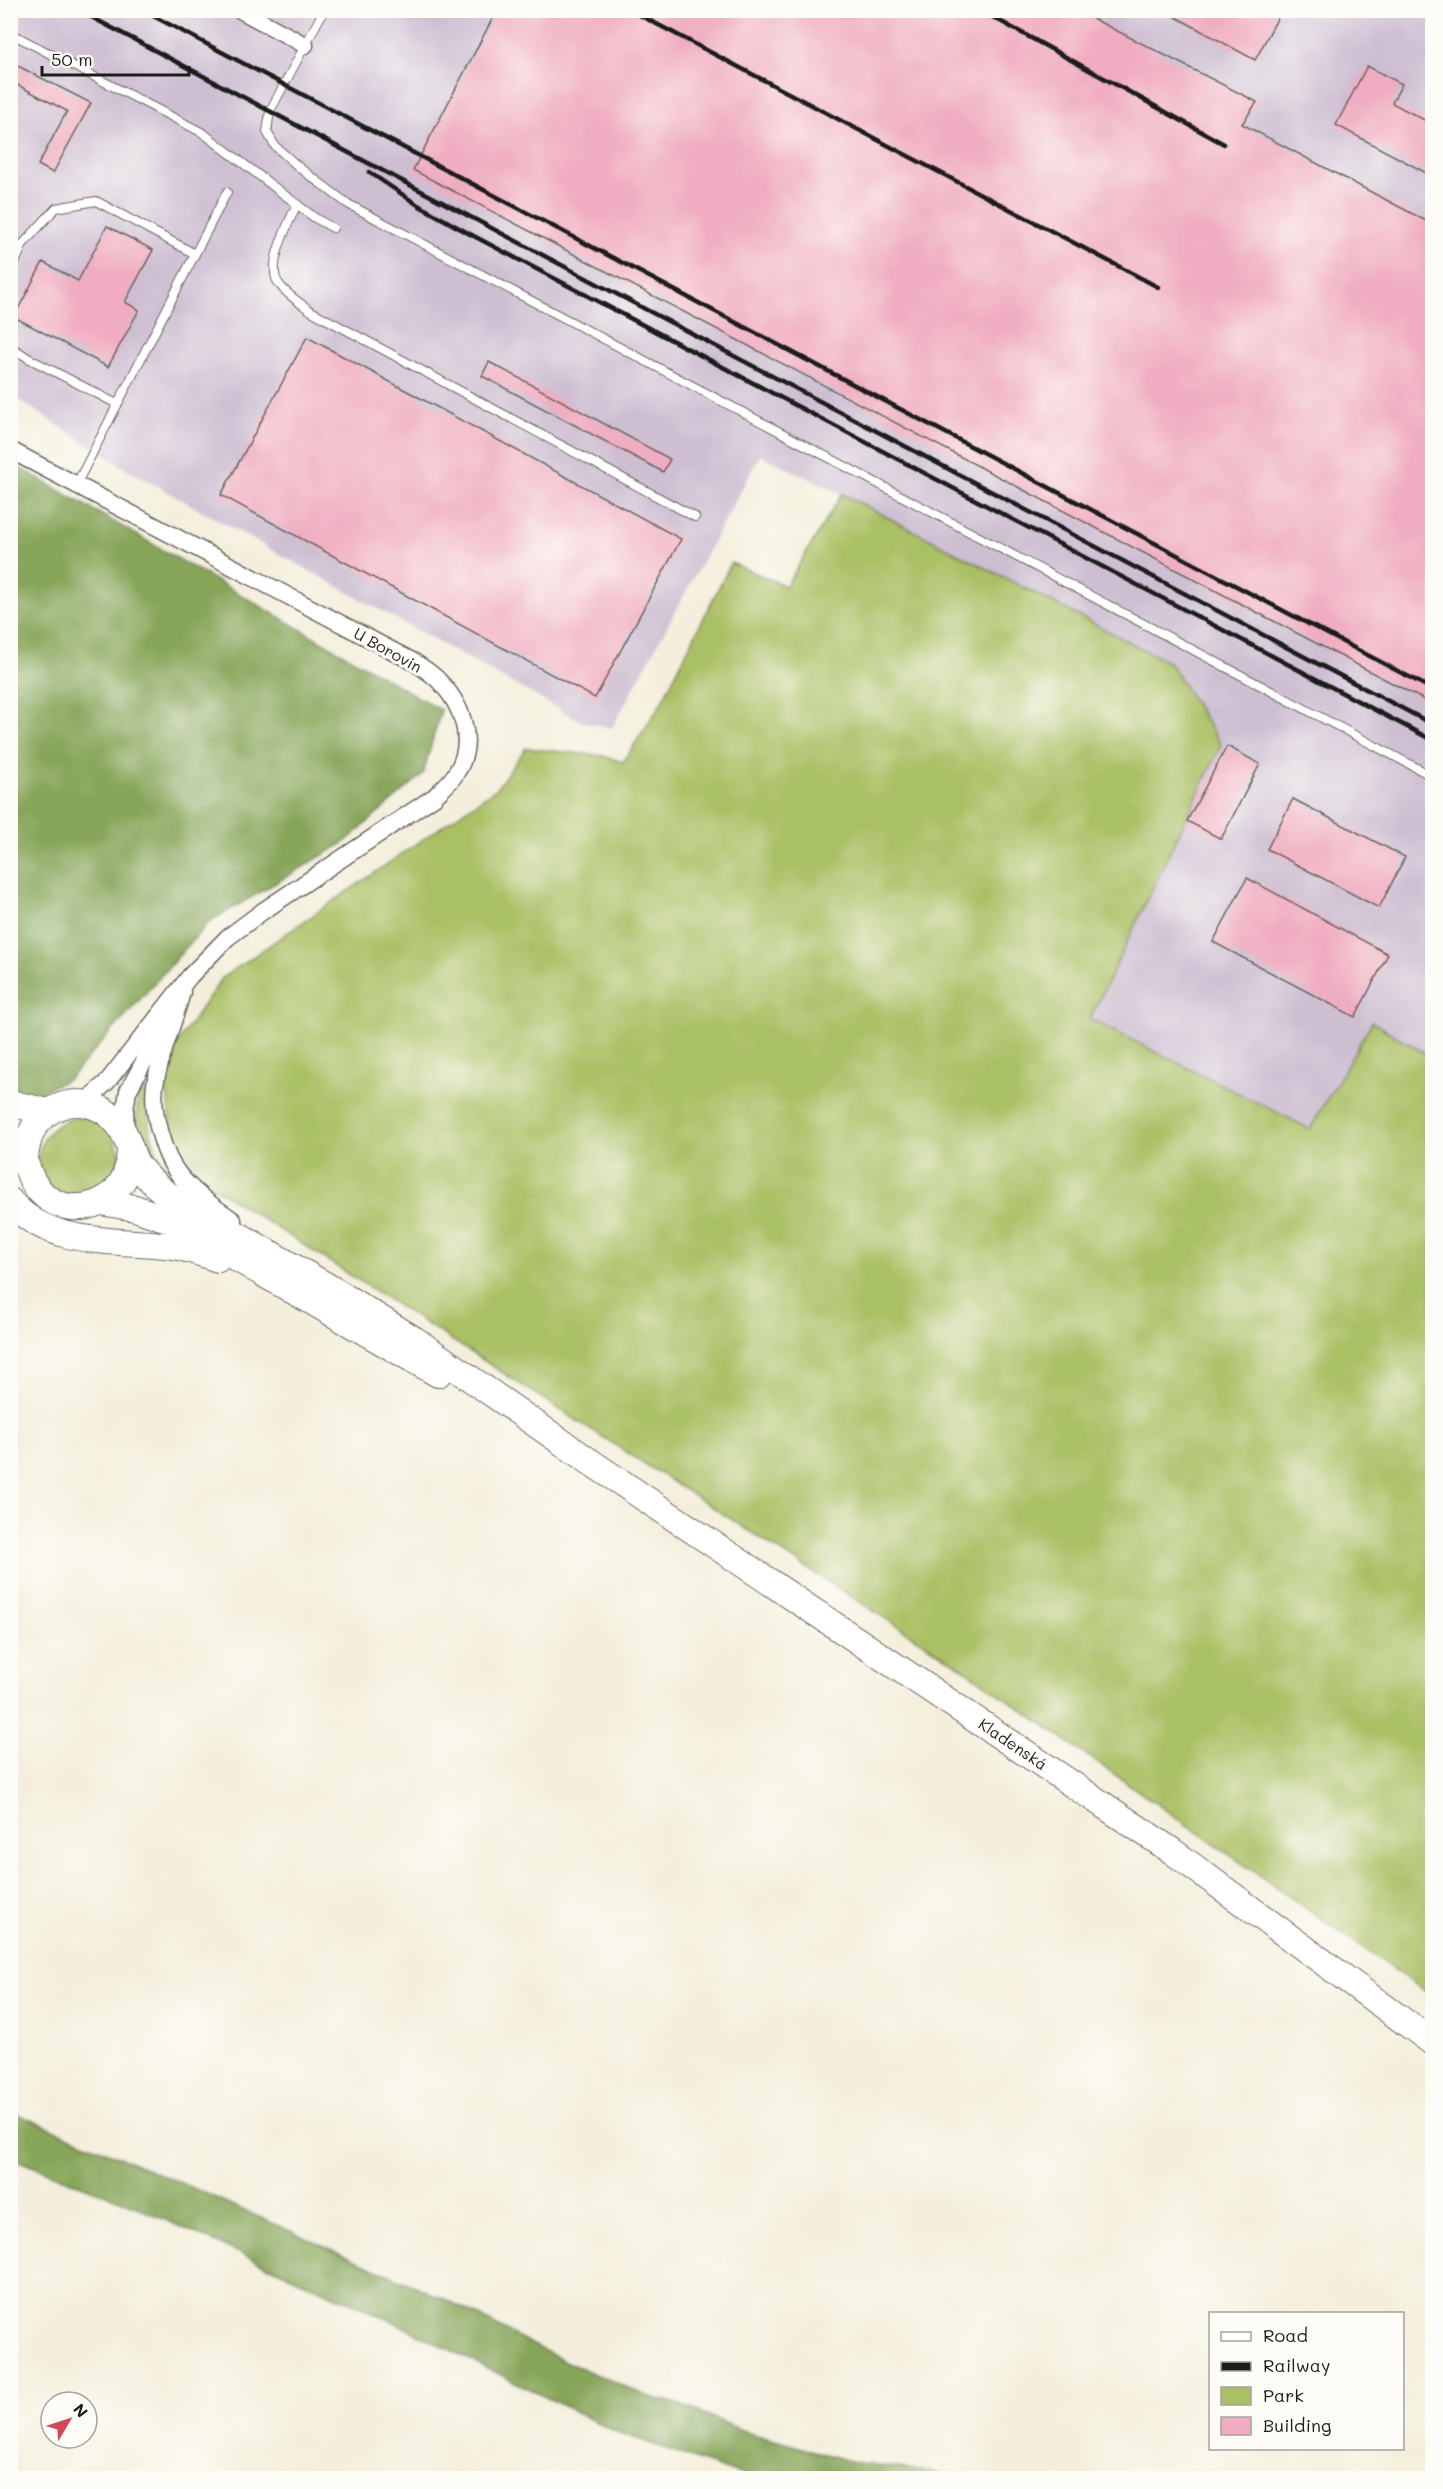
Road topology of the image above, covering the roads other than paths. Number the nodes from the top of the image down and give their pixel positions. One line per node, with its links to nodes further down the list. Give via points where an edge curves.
1 (240, 10): 4 (street)
2 (324, 10): 4 (lane)
3 (10, 33): 6 (lane, via 203,133)
4 (305, 45): 15 (lane, via 270,111 267,132 275,146 348,204)
5 (227, 192): 8 (lane)
6 (297, 204): 7 (lane); 14 (lane, via 282,236 274,268 277,282 291,296 311,311)
7 (333, 228)
8 (195, 254): 9 (lane, via 96,201 56,208 23,244); 11 (lane)
9 (10, 276)
10 (10, 346): 11 (lane)
11 (117, 404): 13 (lane)
12 (10, 450): 13 (street, U Borovin)
13 (76, 485): 16 (street, U Borovin, via 414,662 440,682 460,709 466,733 465,752 457,773 434,797 263,911 227,938)
14 (695, 517)
15 (1432, 776)
16 (190, 976): 17 (street); 19 (street, via 107,1082)
17 (182, 992): 22 (street, via 128,1091); 26 (street, via 155,1085 163,1142 179,1175 205,1200)
18 (10, 1103): 20 (main road)
19 (84, 1103): 20 (main road, via 71,1103); 22 (main road, via 110,1114)
20 (48, 1112): 23 (main road, via 35,1124 27,1140)
21 (10, 1135): 23 (main road)
22 (128, 1143): 25 (main road, via 129,1166 123,1180); 26 (main road, via 148,1178 165,1193)
23 (25, 1158): 25 (main road, via 35,1186 45,1197 58,1204 80,1207)
24 (10, 1201): 27 (main road, via 53,1231 175,1246 228,1262)
25 (102, 1202): 27 (main road, via 170,1220)
26 (332, 1289): 28 (main road, via 415,1340)
27 (293, 1290): 28 (main road)
28 (586, 1459): 29 (main road, Kladenská, via 1172,1851)
29 (1432, 2042)

